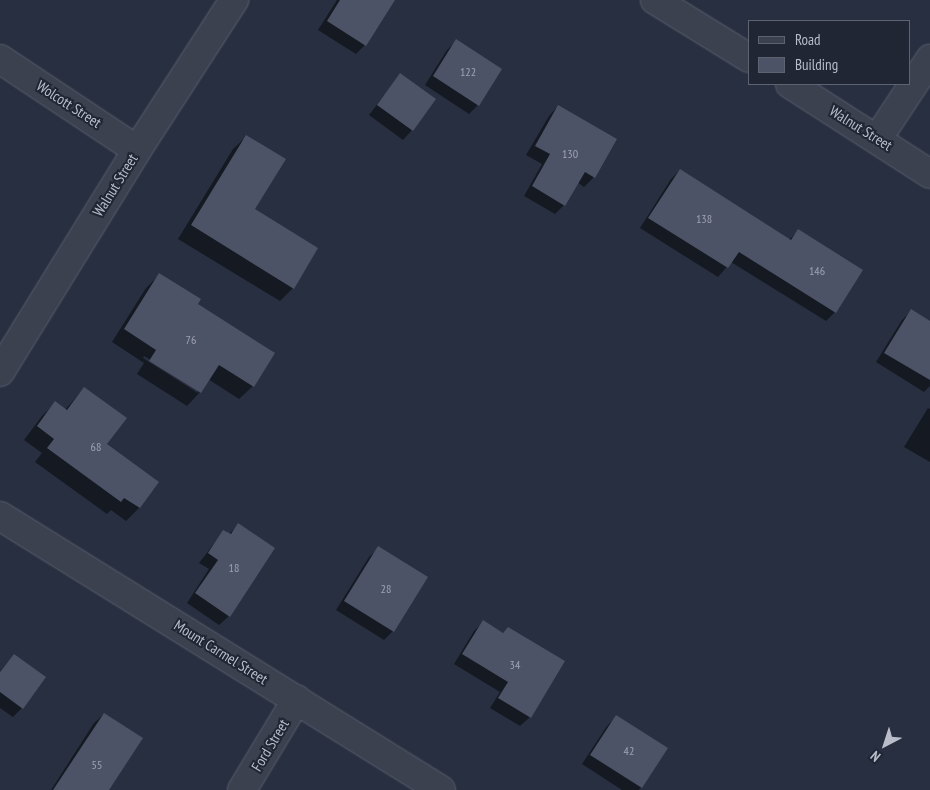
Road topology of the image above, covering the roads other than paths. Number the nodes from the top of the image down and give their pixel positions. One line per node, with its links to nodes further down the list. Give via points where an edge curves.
1 (234, 0): 8 (street, Walnut Street)
2 (655, 0): 3 (street)
3 (748, 57)
4 (0, 59): 8 (street, Wolcott Street)
5 (930, 60): 7 (street)
6 (792, 85): 7 (street, Walnut Street)
7 (878, 138): 9 (street, Walnut Street)
8 (137, 150): 10 (street, Walnut Street)
9 (930, 174)
10 (0, 372)
11 (0, 516): 12 (street, Mount Carmel Street)
12 (297, 699): 13 (street, Ford Street); 14 (street, Mount Carmel Street)
13 (242, 790)
14 (440, 790)

